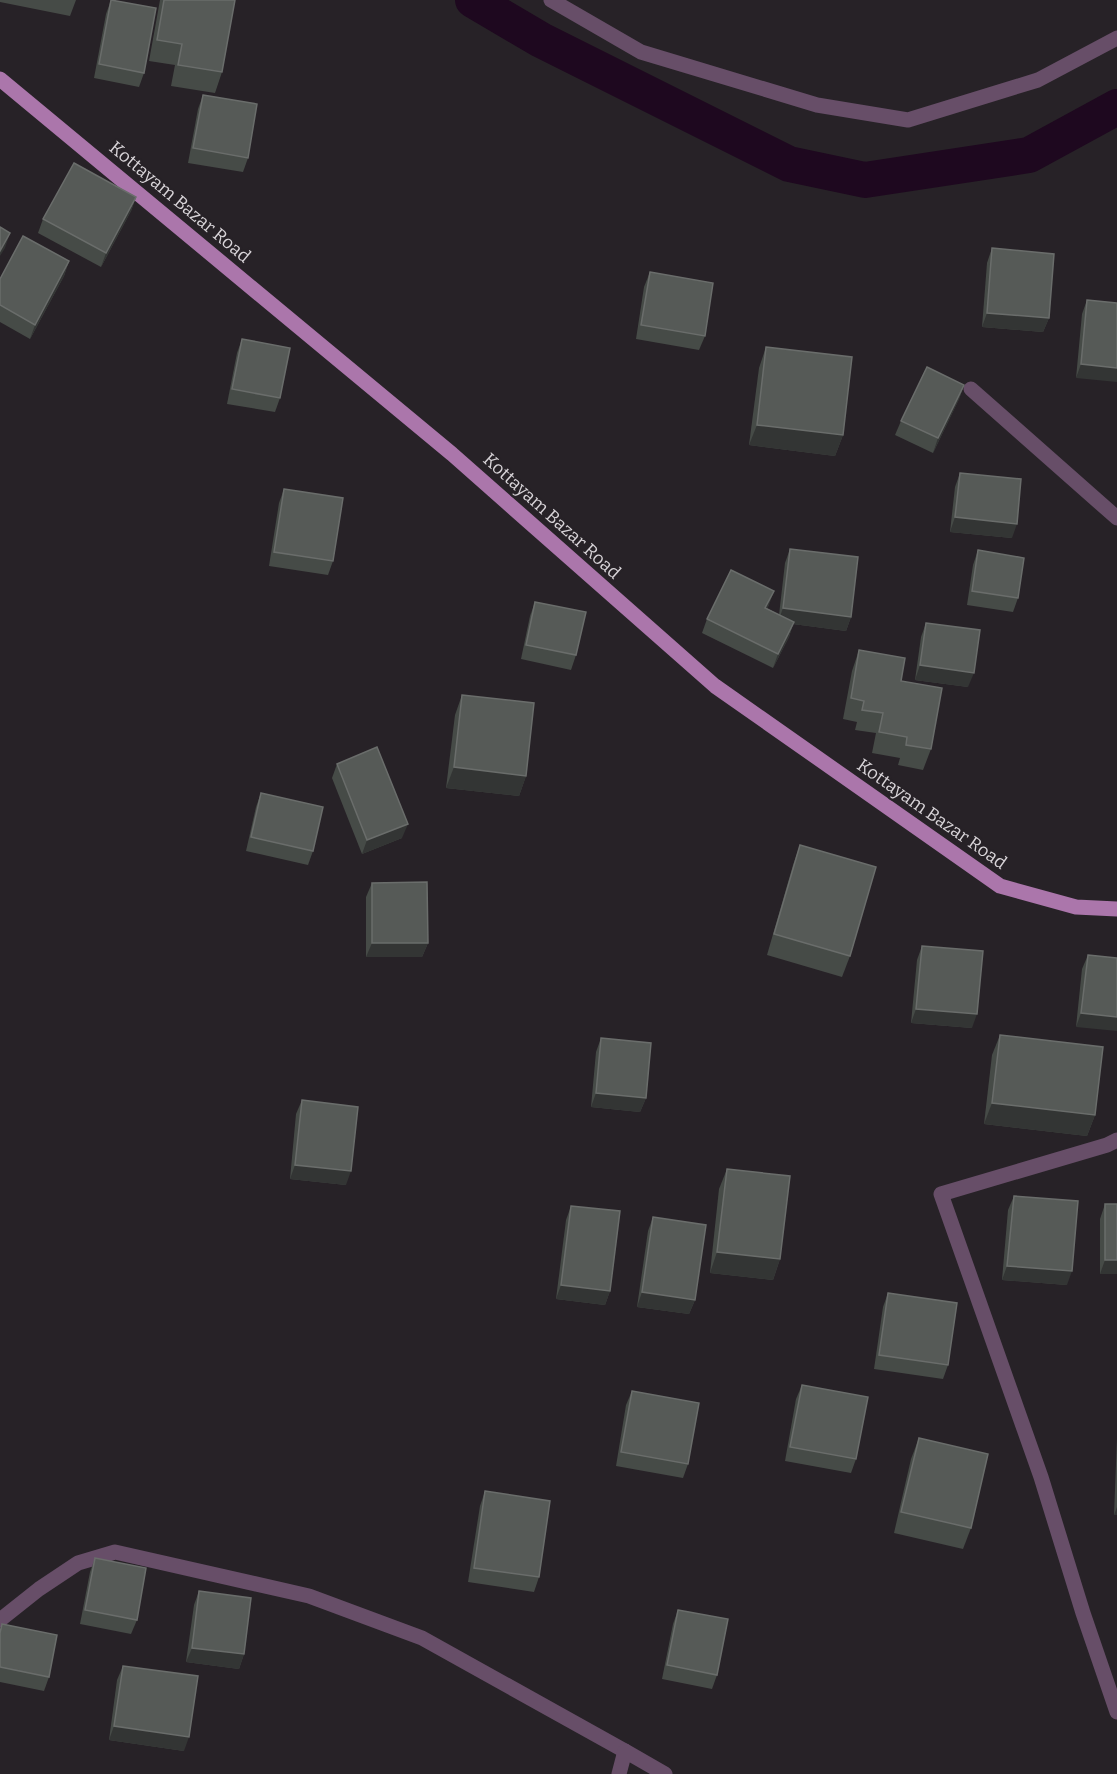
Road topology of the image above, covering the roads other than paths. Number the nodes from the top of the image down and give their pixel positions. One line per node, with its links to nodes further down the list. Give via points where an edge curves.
1 (551, 0): 2 (street, via 641,52 817,105 908,120 1038,80)
2 (1117, 38)
3 (0, 79): 6 (main road, Kottayam Bazar Road, via 452,454 715,686 1000,886 1076,907)
4 (971, 389): 5 (street)
5 (1117, 518)
6 (1117, 909)
7 (1117, 1140): 9 (street, via 941,1194 1041,1477)
8 (0, 1620): 10 (street, via 78,1563 115,1552 309,1596 422,1638)
9 (1117, 1712)
10 (625, 1751): 11 (street); 12 (street)
11 (619, 1774)
12 (665, 1774)

